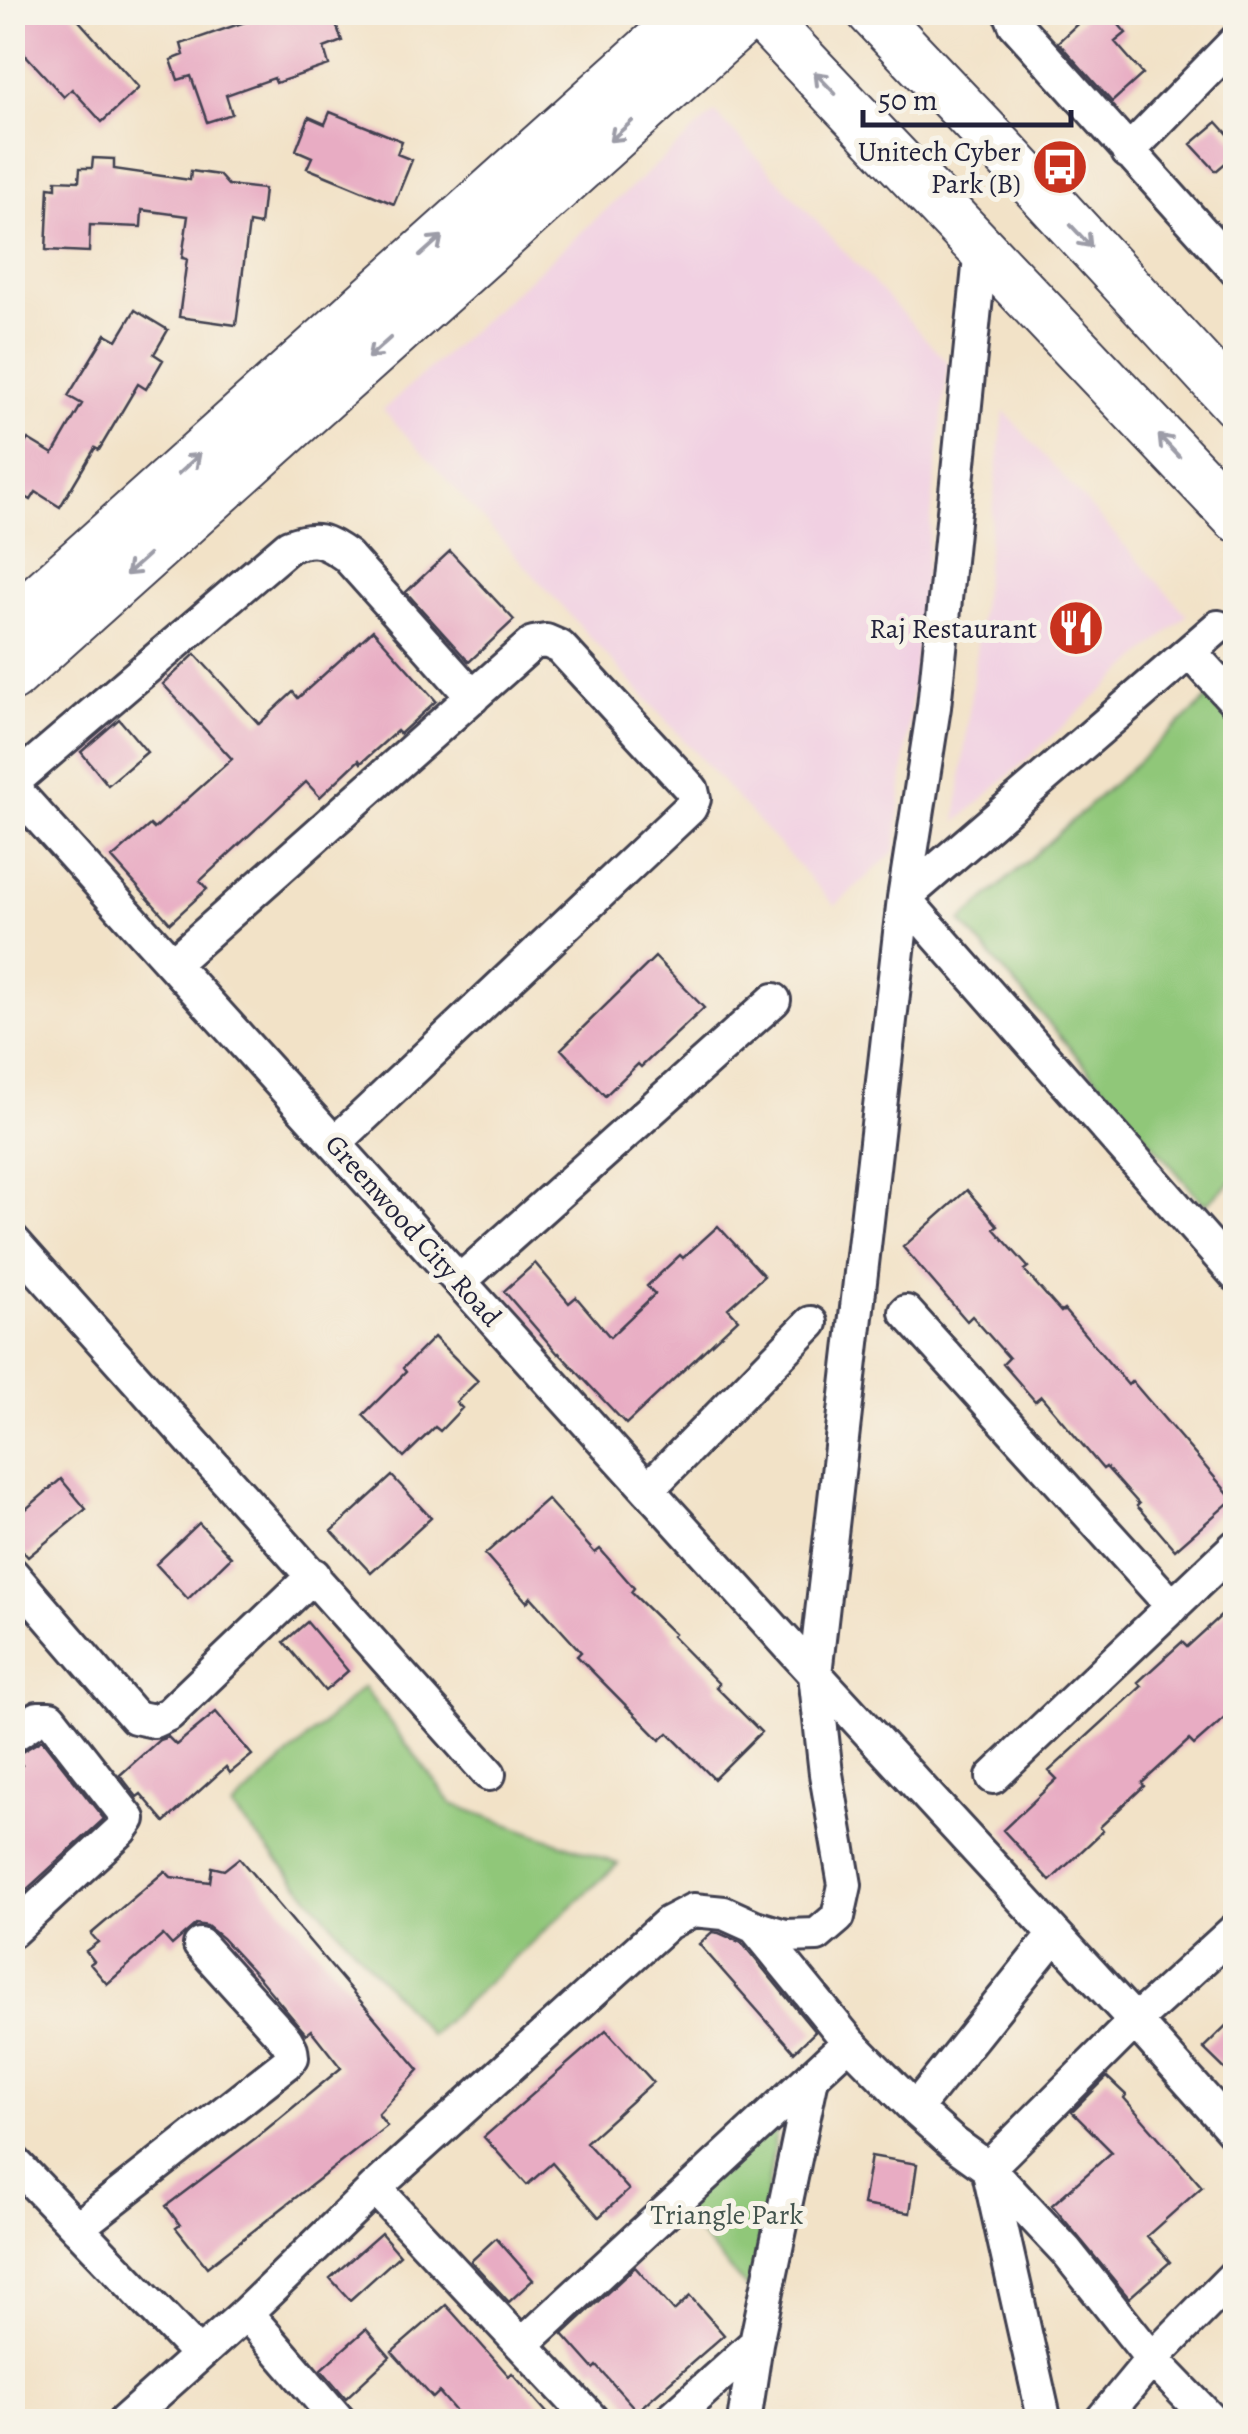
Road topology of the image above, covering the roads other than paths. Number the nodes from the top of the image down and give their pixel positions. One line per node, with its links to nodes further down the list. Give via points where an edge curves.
1 (691, 12): 11 (main road, one-way to 1)
2 (755, 12): 7 (main road, one-way to 2); 14 (main road, one-way to 14)
3 (870, 12): 9 (main road, one-way to 9)
4 (1010, 12): 6 (street)
5 (1236, 41): 6 (street)
6 (1128, 152): 8 (street)
7 (981, 248): 10 (main road, one-way to 7); 18 (street, via 934,707)
8 (1236, 270)
9 (1236, 404)
10 (1236, 518)
11 (12, 622)
12 (1218, 628): 13 (street)
13 (1190, 652): 16 (street); 18 (street)
14 (12, 677)
15 (473, 697): 17 (street, via 347,556 326,542 307,540 289,546); 19 (street); 21 (street, via 534,643 560,647 694,799)
16 (1236, 702)
17 (12, 785): 19 (street, Greenwood City Road)
18 (904, 898): 23 (street); 32 (street)
19 (172, 963): 21 (street, Greenwood City Road)
20 (774, 1000): 24 (street)
21 (335, 1143): 24 (street, Greenwood City Road)
22 (12, 1240): 30 (street)
23 (1236, 1275)
24 (460, 1281): 27 (street, Greenwood City Road)
25 (906, 1312): 31 (street)
26 (811, 1323): 27 (street)
27 (648, 1490): 32 (street, Greenwood City Road)
28 (1236, 1546): 31 (street)
29 (12, 1574): 30 (street, via 135,1717 154,1721)
30 (314, 1576): 34 (street)
31 (1173, 1607): 35 (street)
32 (815, 1674): 36 (street, via 845,1886 838,1917 817,1935 785,1936); 39 (street, Greenwood City Road)
33 (12, 1736): 38 (street, via 38,1718 50,1718 130,1818)
34 (489, 1774)
35 (993, 1777)
36 (755, 1926): 42 (street); 48 (street, via 724,1912 694,1910 668,1923)
37 (1236, 1929): 41 (street)
38 (12, 1932)
39 (1055, 1934): 41 (street, Greenwood City Road); 44 (street)
40 (200, 1945): 49 (street, via 286,2040 292,2057)
41 (1136, 2021): 45 (street, Greenwood City Road); 47 (street)
42 (850, 2042): 43 (street); 44 (street)
43 (812, 2078): 52 (street); 53 (street)
44 (915, 2109): 47 (street)
45 (1236, 2134)
46 (12, 2160): 49 (street)
47 (988, 2168): 55 (street, via 1066,2251); 61 (street)
48 (376, 2188): 51 (street); 53 (street)
49 (77, 2228): 54 (street)
50 (1236, 2274): 55 (street)
51 (246, 2313): 54 (street); 57 (street)
52 (756, 2343): 59 (street); 60 (street)
53 (523, 2344): 58 (street)
54 (198, 2354): 56 (street)
55 (1152, 2359): 62 (street); 63 (street)
56 (124, 2422)
57 (340, 2422)
58 (594, 2422)
59 (668, 2422)
60 (744, 2422)
61 (1045, 2422)
62 (1100, 2422)
63 (1213, 2422)

